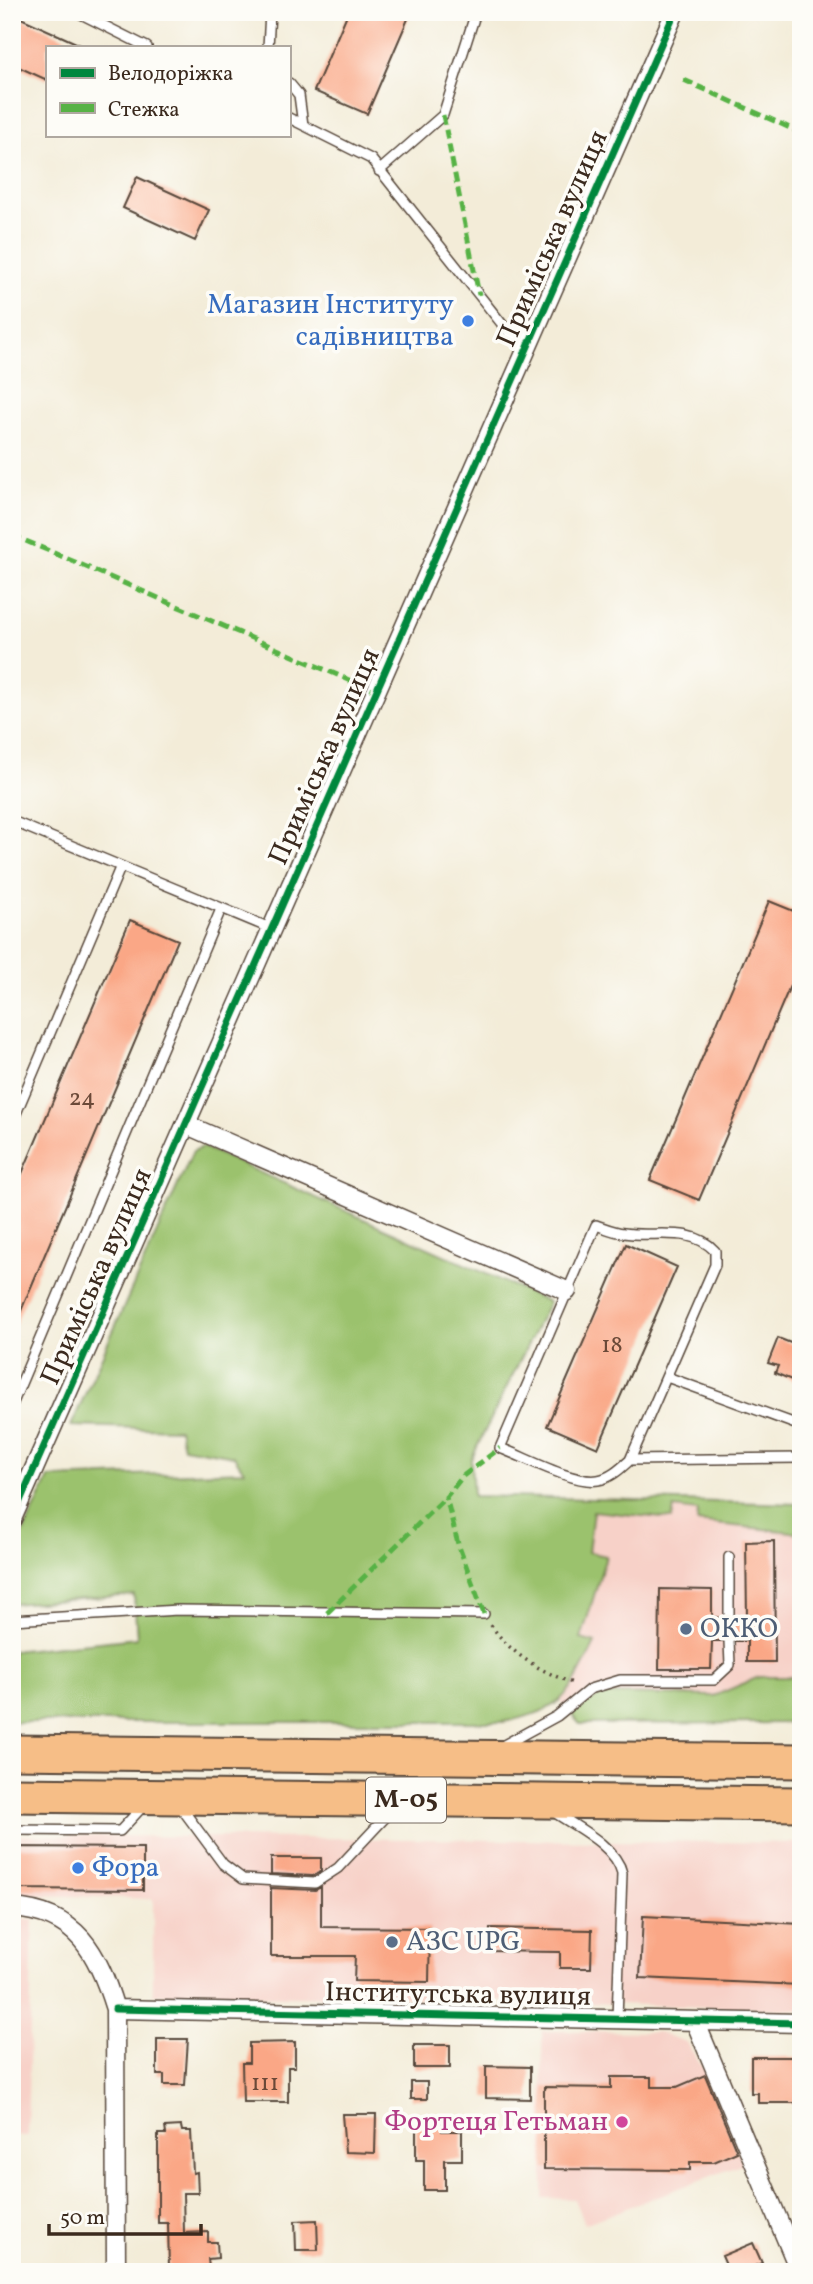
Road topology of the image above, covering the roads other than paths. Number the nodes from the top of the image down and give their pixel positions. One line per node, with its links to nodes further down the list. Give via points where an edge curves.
1 (77, 12): 5 (lane)
2 (270, 12): 6 (lane)
3 (476, 12): 10 (lane, via 443,114)
4 (675, 12): 11 (street, Приміська вулиця)
5 (145, 46)
6 (268, 46)
7 (290, 84): 9 (lane, via 299,95)
8 (290, 118): 9 (lane)
9 (303, 125): 10 (lane, via 371,159)
10 (380, 171): 11 (lane)
11 (526, 354): 15 (street, Приміська вулиця)
12 (12, 821): 13 (lane)
13 (120, 868): 14 (lane); 16 (lane)
14 (221, 909): 15 (lane); 20 (lane)
15 (272, 929): 17 (street, Приміська вулиця)
16 (12, 1123)
17 (187, 1125): 18 (street); 24 (street, Приміська вулиця)
18 (567, 1291): 19 (lane, via 596,1225 622,1233 692,1235 706,1240 715,1251 715,1265); 23 (lane, via 500,1448 580,1479 599,1480)
19 (667, 1377): 21 (lane); 23 (lane)
20 (12, 1405)
21 (801, 1426)
22 (801, 1458): 23 (lane)
23 (631, 1460)
24 (18, 1492): 25 (street, Приміська вулиця)
25 (12, 1519)
26 (729, 1557): 28 (lane)
27 (484, 1614): 29 (lane, via 178,1610)
28 (729, 1618)
29 (12, 1620)
30 (729, 1641): 32 (lane, via 730,1665 714,1680 621,1680 590,1689 557,1716)
31 (12, 1752): 32 (highway, М-05)
32 (479, 1758): 33 (highway, М-05)
33 (801, 1761)
34 (12, 1795): 35 (highway, М-05)
35 (162, 1796): 36 (highway, М-05); 36 (lane, via 223,1864 243,1879 315,1883 338,1868); 39 (lane, via 120,1831)
36 (403, 1800): 37 (highway, М-05)
37 (538, 1800): 38 (highway, М-05); 42 (lane, via 620,1863)
38 (801, 1804)
39 (12, 1830)
40 (12, 1908): 41 (street, via 51,1915 76,1931 93,1951)
41 (115, 2009): 42 (street, Інститутська вулиця); 45 (street)
42 (617, 2020): 43 (street, Інститутська вулиця)
43 (695, 2021): 44 (street, Інститутська вулиця); 46 (street)
44 (801, 2023)
45 (117, 2272)
46 (800, 2272)

